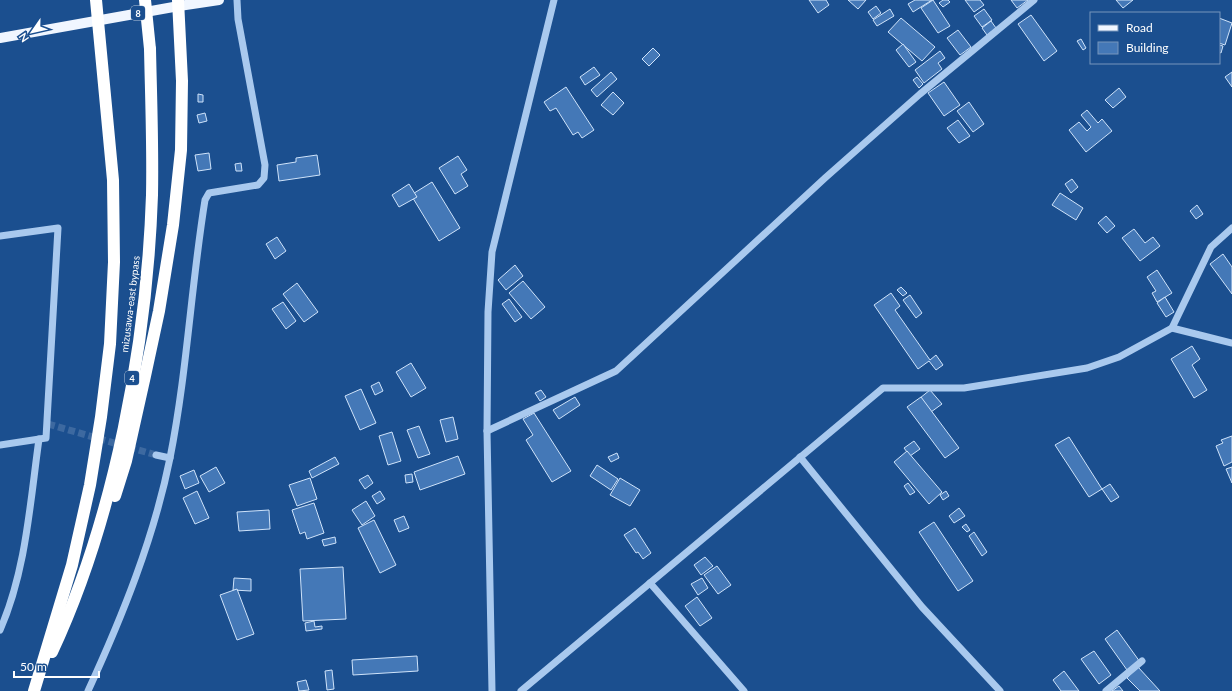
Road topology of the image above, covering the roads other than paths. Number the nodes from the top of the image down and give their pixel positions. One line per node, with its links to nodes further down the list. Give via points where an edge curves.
1 (96, 0): 8 (highway)
2 (145, 0): 21 (highway, mizusawa-east bypass / 4, bridge, via 150,49 152,195 146,278 134,367 118,454 98,531)
3 (219, 0): 7 (main road, 8)
4 (237, 0): 19 (street, via 238,19 265,165 264,178 258,185 209,193 205,200 182,389)
5 (554, 0): 14 (street, via 492,252 488,312)
6 (1034, 0): 14 (street, via 920,94 825,178 616,372)
7 (178, 3): 8 (main road, 8); 21 (highway, via 182,80 181,150 173,225 159,311 126,462 84,588)
8 (98, 20): 9 (main road, 8); 24 (highway, via 113,180 114,262 110,344 90,485 72,565)
9 (0, 38)
10 (1232, 228): 12 (street, via 1211,247)
11 (0, 236): 15 (street, via 58,228 48,424 46,438)
12 (1172, 328): 13 (street); 18 (street, via 1119,357 1087,368 964,388 883,388)
13 (1232, 343)
14 (487, 431): 26 (street)
15 (39, 439): 16 (street); 22 (street, via 24,548 13,596)
16 (0, 445)
17 (156, 455): 19 (street)
18 (800, 456): 20 (street); 29 (street, via 922,607)
19 (170, 458): 25 (street, via 157,514 133,583)
20 (650, 583): 27 (street); 28 (street)
21 (66, 624): 24 (highway, mizusawa-east bypass / 4)
22 (0, 630)
23 (1142, 661): 30 (street)
24 (34, 691)
25 (88, 691)
26 (492, 691)
27 (521, 691)
28 (744, 691)
29 (1000, 691)
30 (1106, 691)

